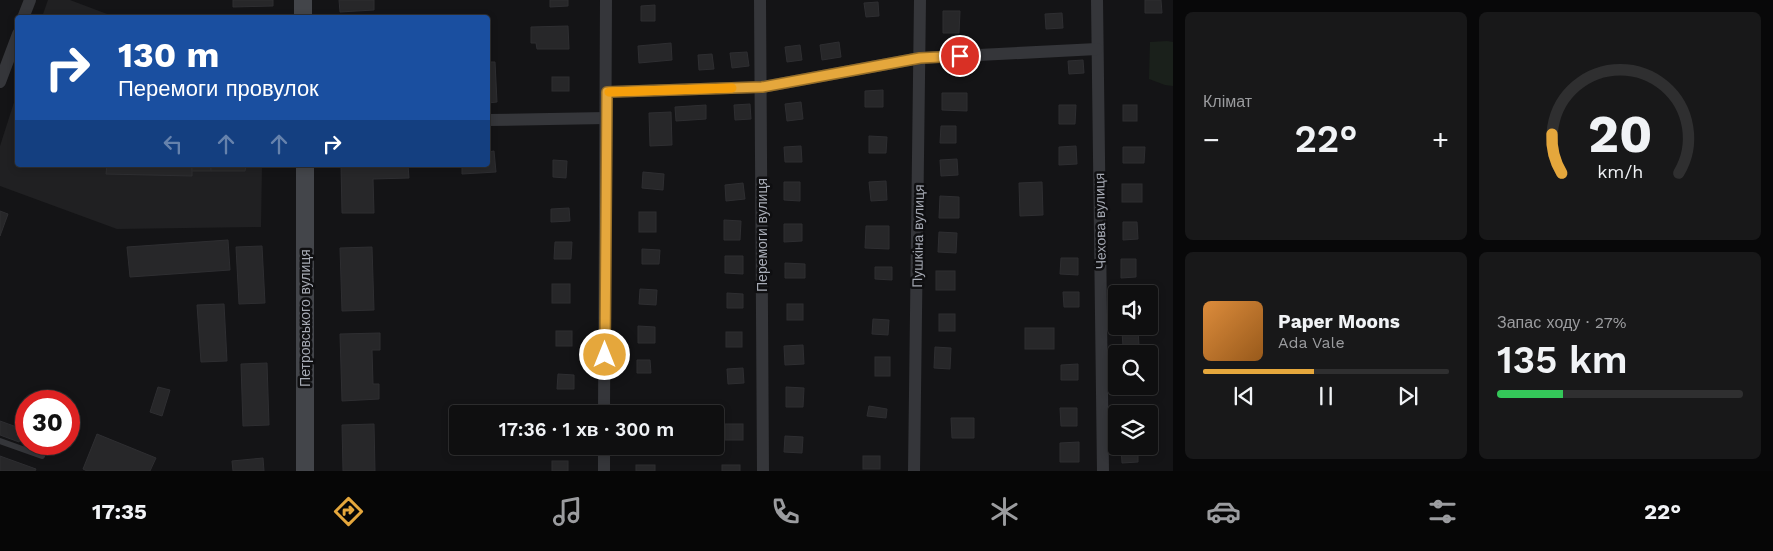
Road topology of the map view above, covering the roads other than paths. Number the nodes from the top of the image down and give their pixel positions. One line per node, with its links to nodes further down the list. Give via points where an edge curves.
1 (30, 0): 7 (street)
2 (303, 0): 8 (main road)
3 (606, 0): 14 (street)
4 (760, 0): 13 (street, Перемоги вулиця)
5 (920, 0): 11 (street, Пушкіна вулиця)
6 (1097, 0): 10 (street, Чехова вулиця)
7 (24, 15)
8 (303, 15)
9 (15, 42): 12 (street)
10 (1097, 49): 11 (street); 26 (street, Чехова вулиця)
11 (920, 58): 13 (street); 25 (street, Пушкіна вулиця)
12 (0, 82)
13 (762, 87): 14 (street); 24 (street, Перемоги вулиця)
14 (607, 92): 15 (street)
15 (606, 118): 16 (street); 18 (street)
16 (490, 120)
17 (305, 167): 22 (main road, Петровського вулиця)
18 (604, 405)
19 (0, 441): 21 (lane)
20 (604, 455): 23 (street)
21 (42, 456)
22 (304, 471)
23 (604, 471)
24 (763, 471)
25 (914, 471)
26 (1102, 471)

